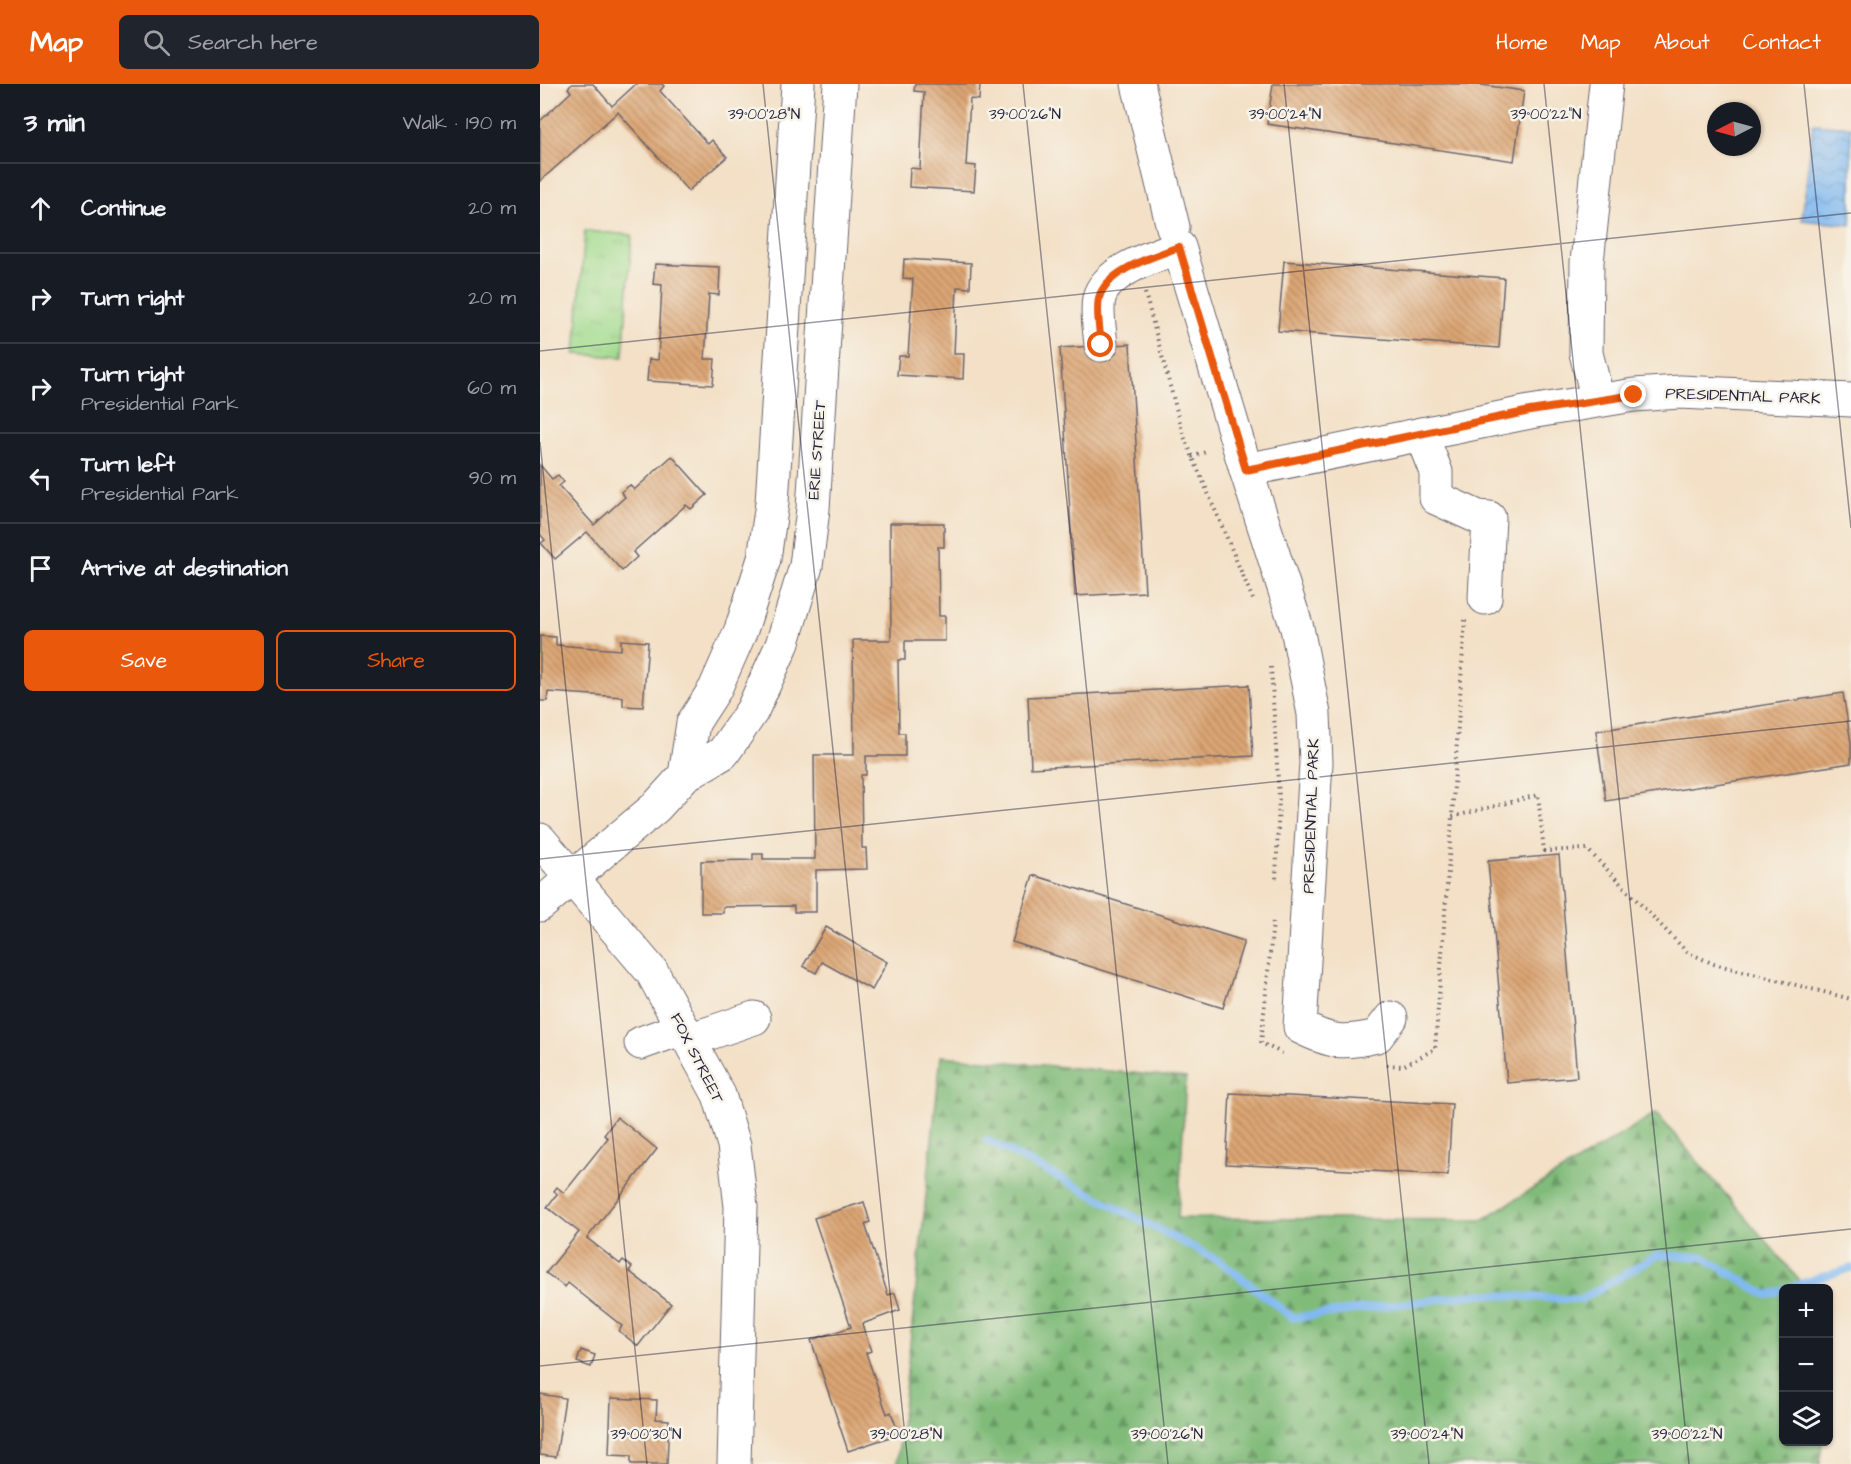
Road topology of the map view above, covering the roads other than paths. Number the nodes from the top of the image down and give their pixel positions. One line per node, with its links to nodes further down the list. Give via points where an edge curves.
1 (798, 84): 12 (street, via 772,503 764,559 741,630)
2 (840, 84): 13 (street, ERIE STREET, via 806,566 782,645)
3 (1138, 84): 5 (street, PRESIDENTIAL PARK)
4 (1606, 84): 7 (street, via 1587,262 1586,353)
5 (1176, 237): 6 (street, via 1115,276 1099,297); 10 (street, PRESIDENTIAL PARK)
6 (1101, 345)
7 (1598, 400): 8 (street, PRESIDENTIAL PARK, via 1680,392); 9 (street, PRESIDENTIAL PARK)
8 (1851, 400)
9 (1421, 434): 10 (street, PRESIDENTIAL PARK); 11 (street, via 1436,472 1436,498 1489,518)
10 (1246, 470): 19 (street, PRESIDENTIAL PARK, via 1297,628 1314,714 1316,763 1300,1027 1320,1037 1347,1043 1377,1036)
11 (1475, 603)
12 (705, 704): 13 (street); 14 (street, via 693,723)
13 (742, 725): 14 (street, ERIE STREET, via 723,753)
14 (685, 775): 16 (street, ERIE STREET, via 656,807)
15 (540, 840): 16 (street, FOX STREET)
16 (570, 877): 17 (street, ERIE STREET); 20 (street, FOX STREET, via 652,972)
17 (540, 905)
18 (754, 1018): 20 (street)
19 (1390, 1018)
20 (686, 1034): 21 (street); 22 (street, FOX STREET, via 719,1095 735,1145 741,1207)
21 (641, 1043)
22 (734, 1464)

